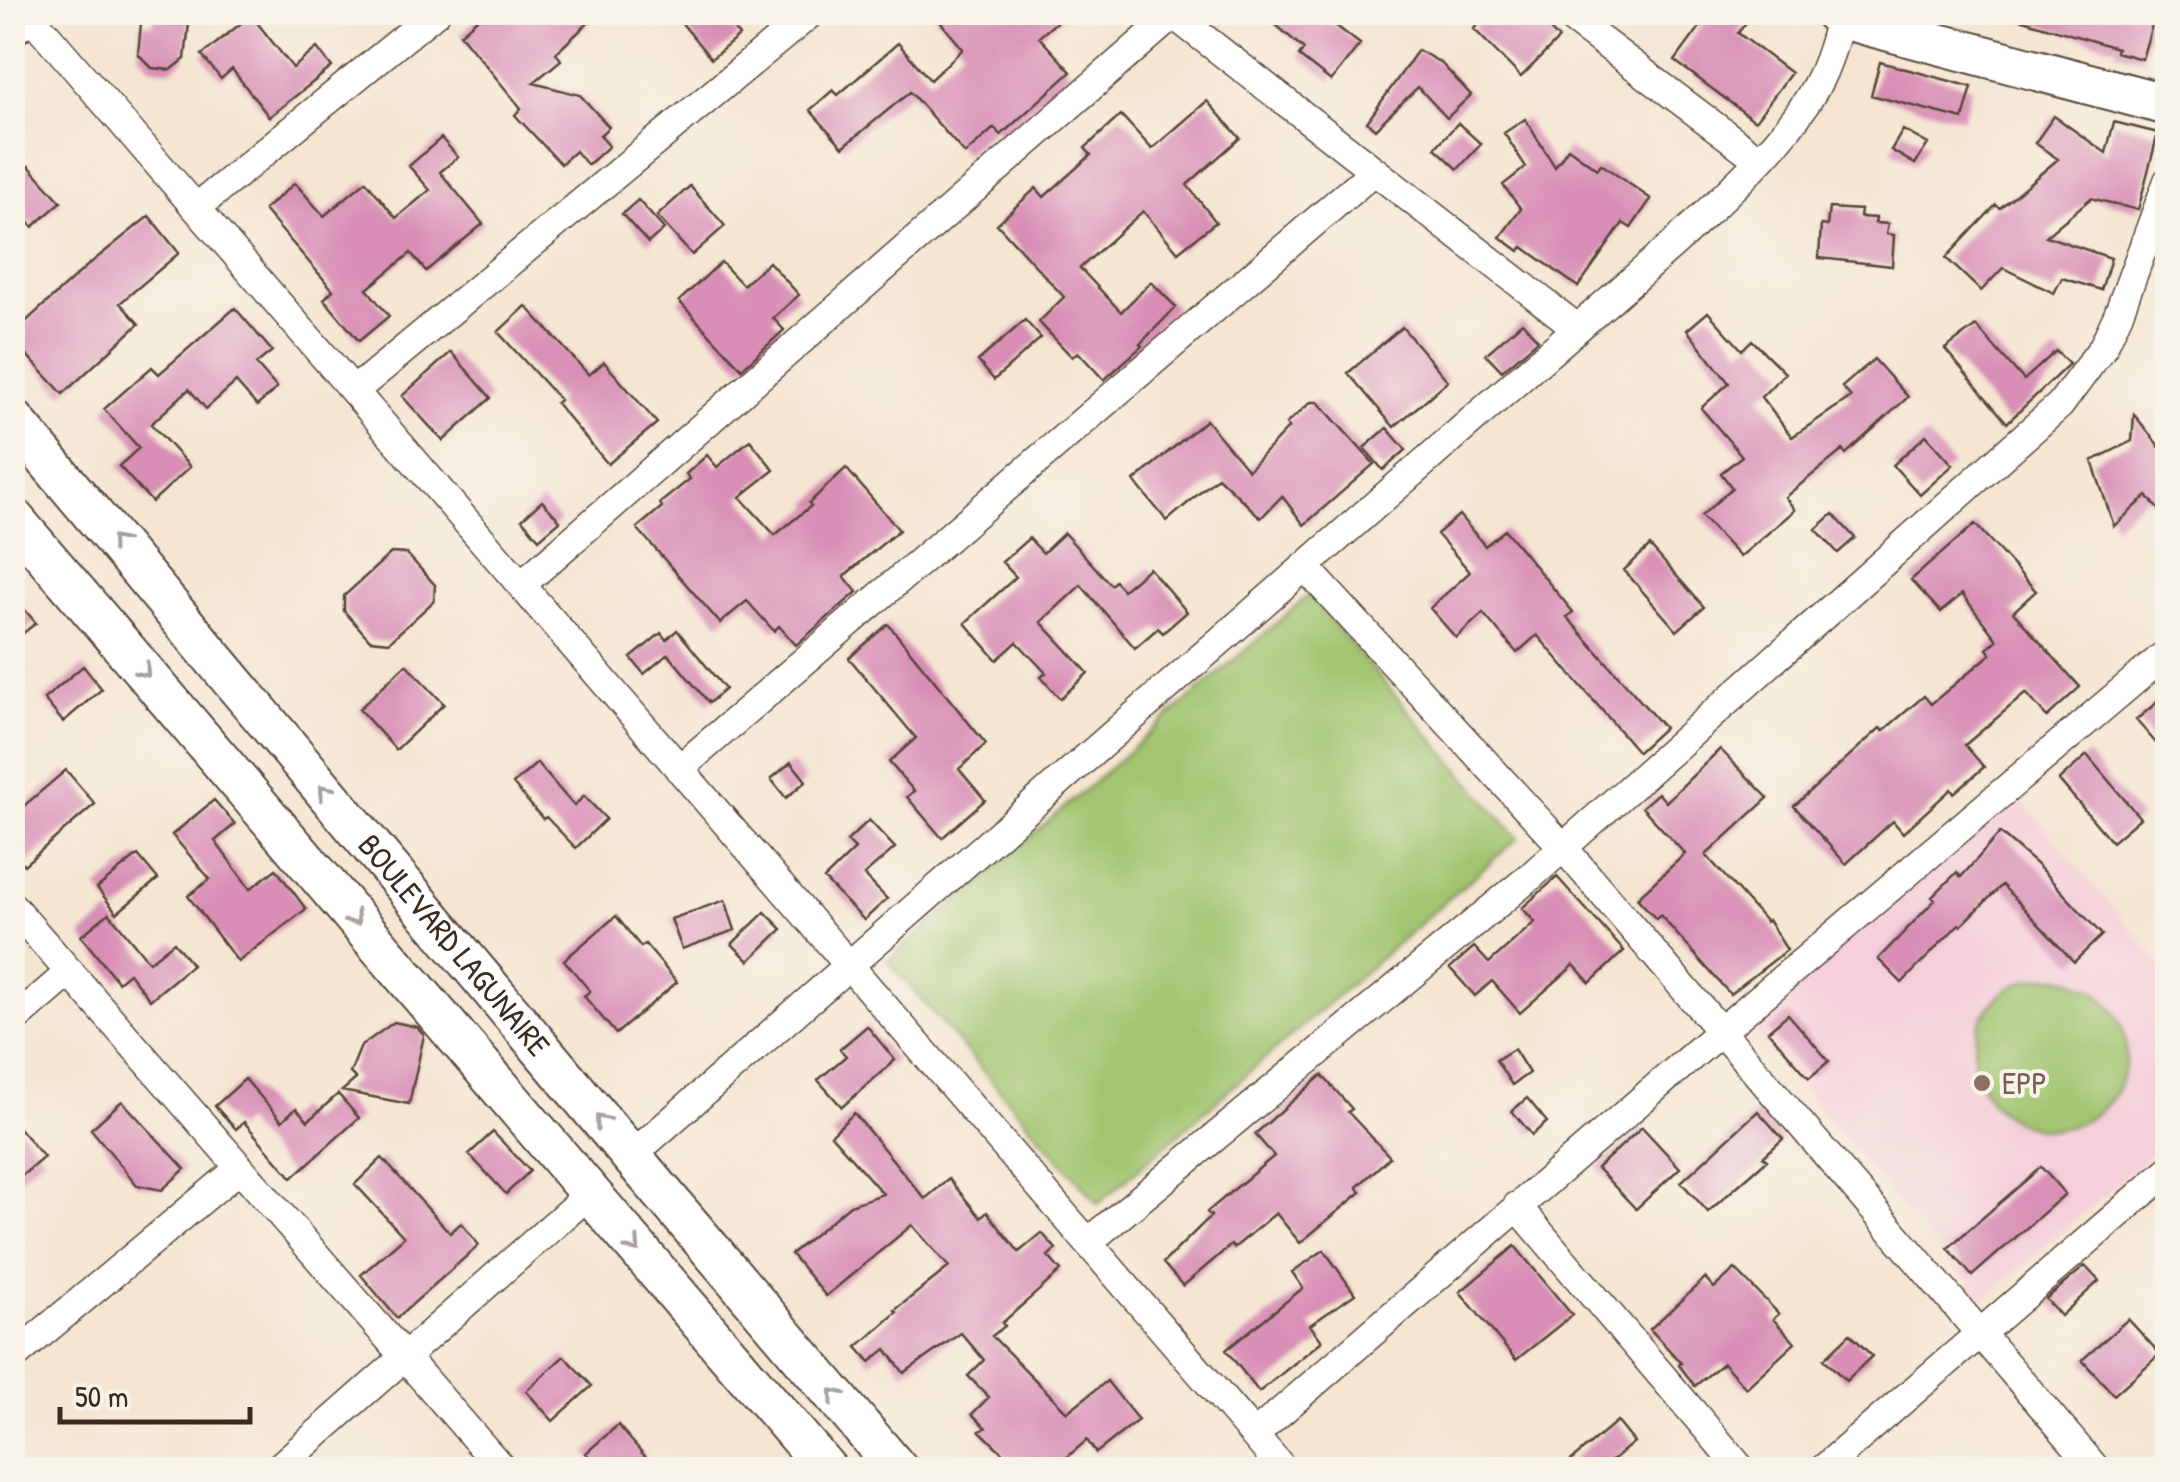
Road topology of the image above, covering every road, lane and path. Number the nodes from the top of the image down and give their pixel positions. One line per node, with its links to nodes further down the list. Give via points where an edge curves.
1 (27, 12): 7 (main road); 12 (street)
2 (436, 12): 12 (street)
3 (812, 12): 14 (street)
4 (1563, 12): 9 (street)
5 (1171, 14): 10 (street); 18 (street)
6 (1839, 14): 8 (main road); 9 (street, via 1815,89)
7 (12, 25)
8 (2168, 105)
9 (1758, 159): 13 (street)
10 (1374, 171): 13 (street); 20 (street)
11 (2168, 180): 21 (street, via 2118,315 2060,405)
12 (196, 208): 14 (street)
13 (1577, 328): 17 (street)
14 (354, 391): 18 (street)
15 (12, 418): 27 (main road, BOULEVARD LAGUNAIRE, one-way to 15)
16 (12, 517): 30 (main road, BOULEVARD LAGUNAIRE, one-way to 30)
17 (1306, 568): 21 (street); 23 (street)
18 (521, 584): 20 (street)
19 (2168, 652): 26 (street)
20 (680, 769): 23 (street)
21 (1562, 846): 26 (street); 32 (street)
22 (12, 906): 24 (street)
23 (849, 965): 27 (street); 32 (street)
24 (70, 972): 25 (street); 28 (street)
25 (12, 1022)
26 (1721, 1031): 31 (street); 33 (street)
27 (631, 1156): 40 (main road, BOULEVARD LAGUNAIRE, one-way to 27)
28 (240, 1168): 34 (street); 35 (street)
29 (2168, 1171): 33 (street)
30 (588, 1194): 34 (street); 39 (main road, BOULEVARD LAGUNAIRE, one-way to 39)
31 (1517, 1206): 36 (street); 42 (street)
32 (1088, 1242): 36 (street)
33 (1979, 1334): 43 (street); 44 (street)
34 (404, 1356): 37 (street); 38 (street)
35 (12, 1358)
36 (1254, 1435): 41 (street)
37 (276, 1470)
38 (503, 1470)
39 (827, 1470)
40 (898, 1470)
41 (1284, 1470)
42 (1742, 1470)
43 (1822, 1470)
44 (2097, 1470)

